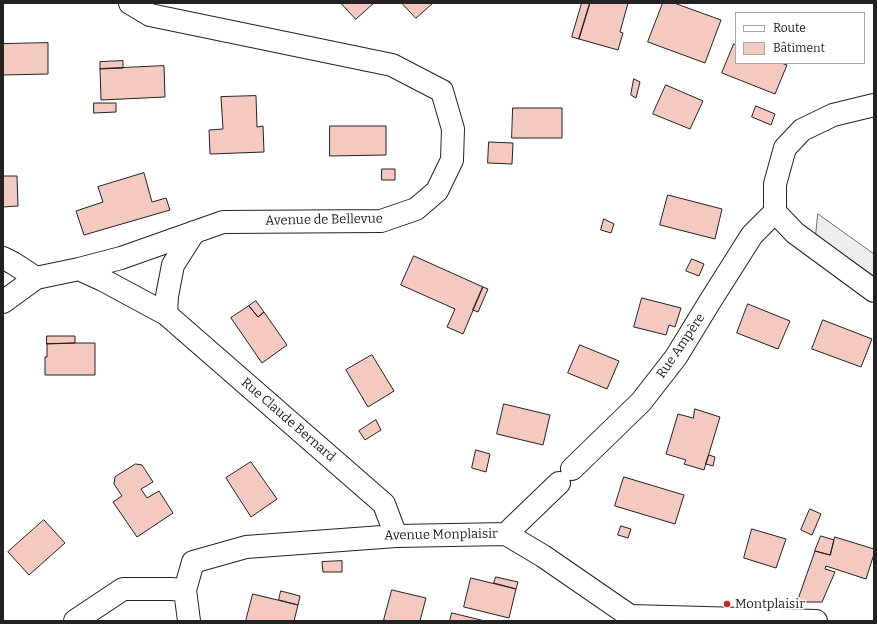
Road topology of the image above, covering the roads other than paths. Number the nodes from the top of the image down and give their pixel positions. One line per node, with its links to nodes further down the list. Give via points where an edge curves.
1 (130, 3): 4 (street, Avenue de Bellevue, via 150,16 392,65 442,91 453,129 452,160 436,191 416,209 381,222 223,222)
2 (874, 105): 3 (street, via 833,116 802,130 785,148 774,184)
3 (775, 212): 8 (street, via 795,233); 11 (street, Rue Ampère, via 752,235 676,357 641,402)
4 (194, 232): 6 (street, Avenue de Bellevue, via 121,258); 10 (street, via 173,266)
5 (3, 258): 7 (street)
6 (79, 268): 7 (street, Avenue de Bellevue); 10 (street, Rue Claude Bernard)
7 (36, 278): 9 (street, Avenue de Bellevue)
8 (874, 291)
9 (3, 302)
10 (166, 314): 12 (street, Rue Claude Bernard, via 384,504)
11 (506, 534): 12 (street, Avenue Monplaisir); 14 (street, Avenue Monplaisir, via 543,556)
12 (396, 536): 13 (street, Avenue Monplaisir, via 246,546 193,562)
13 (185, 590): 15 (street, via 123,590); 16 (street)
14 (630, 619): 17 (street, Avenue Monplaisir)
15 (75, 621)
16 (189, 621)
17 (816, 621)

